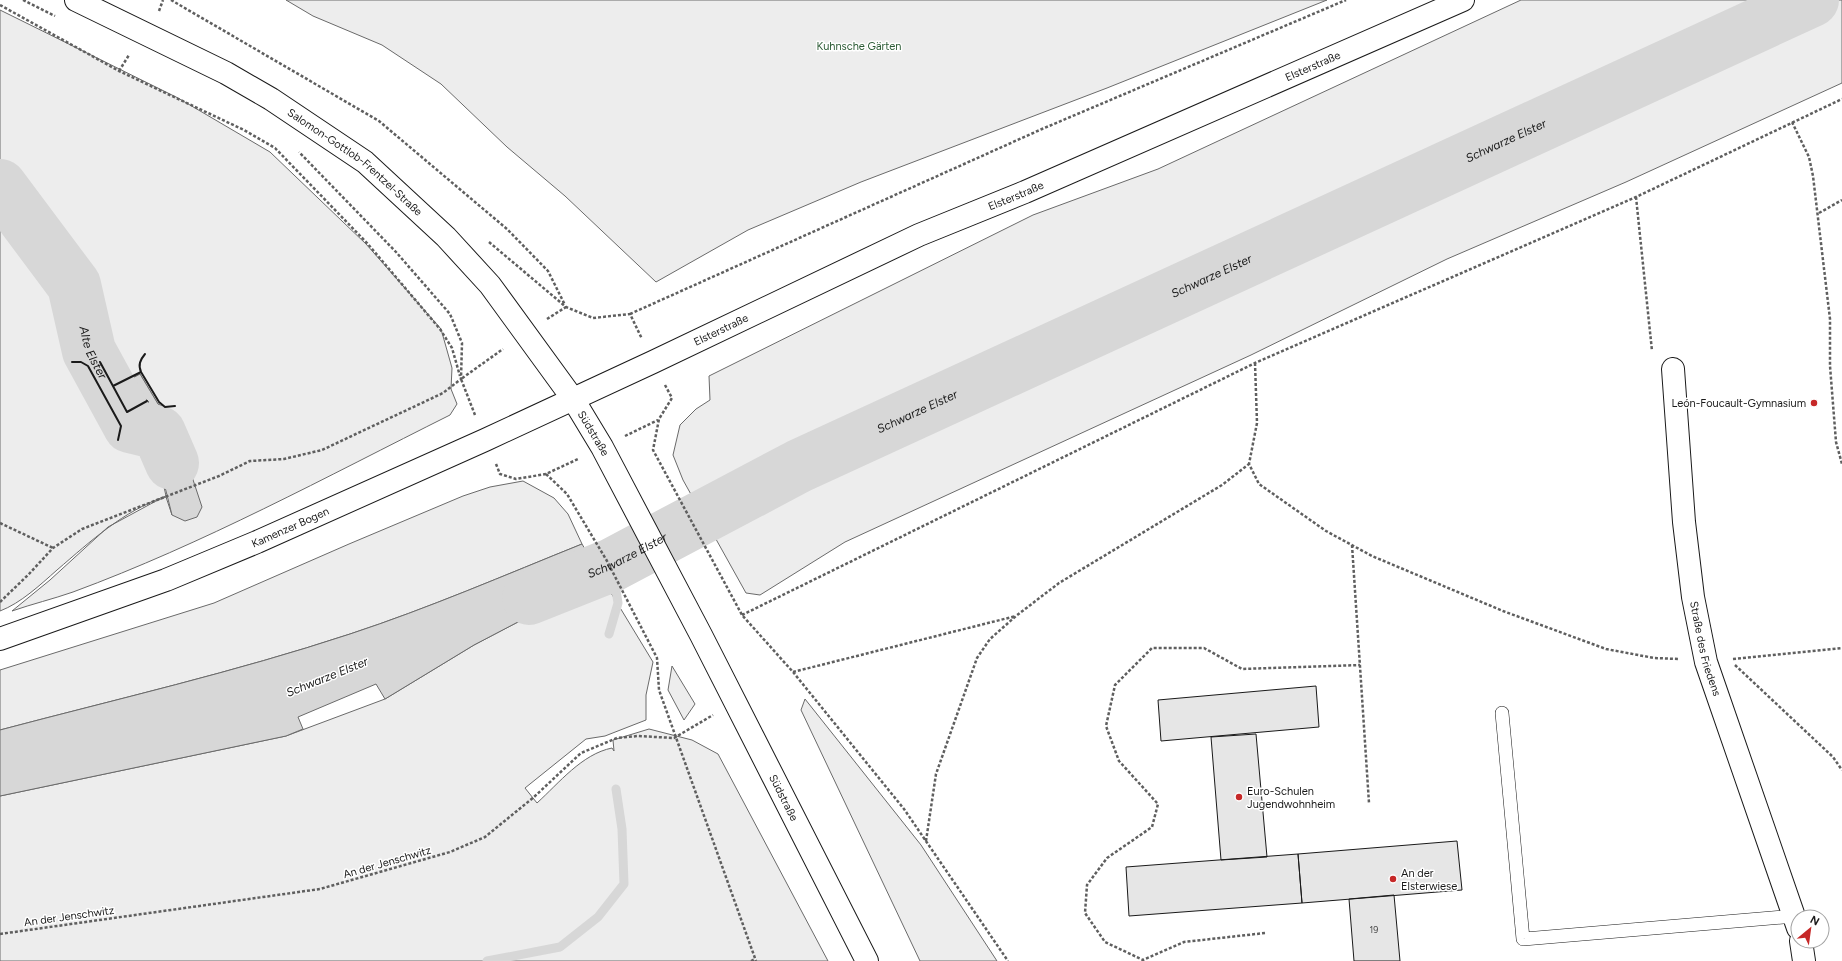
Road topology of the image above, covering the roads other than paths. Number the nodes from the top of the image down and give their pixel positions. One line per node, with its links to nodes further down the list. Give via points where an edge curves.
1 (76, 0): 4 (main road, Salomon-Gottlob-Frentzel-Straße, via 226,73 271,99 365,162 446,237 490,285)
2 (1462, 0): 4 (main road, Elsterstraße, via 1025,192 919,235)
3 (1672, 369): 7 (main road, Straße des Friedens, via 1684,522 1693,597 1716,661)
4 (573, 399): 5 (main road, Kamenzer Bogen, via 257,542 180,574); 10 (main road, Südstraße, via 602,447 701,635)
5 (0, 639)
6 (1502, 713): 8 (lane, Straße des Friedens, via 1523,939)
7 (1792, 909)
8 (1790, 922)
9 (1802, 949): 11 (main road)
10 (867, 961)
11 (1804, 961)

